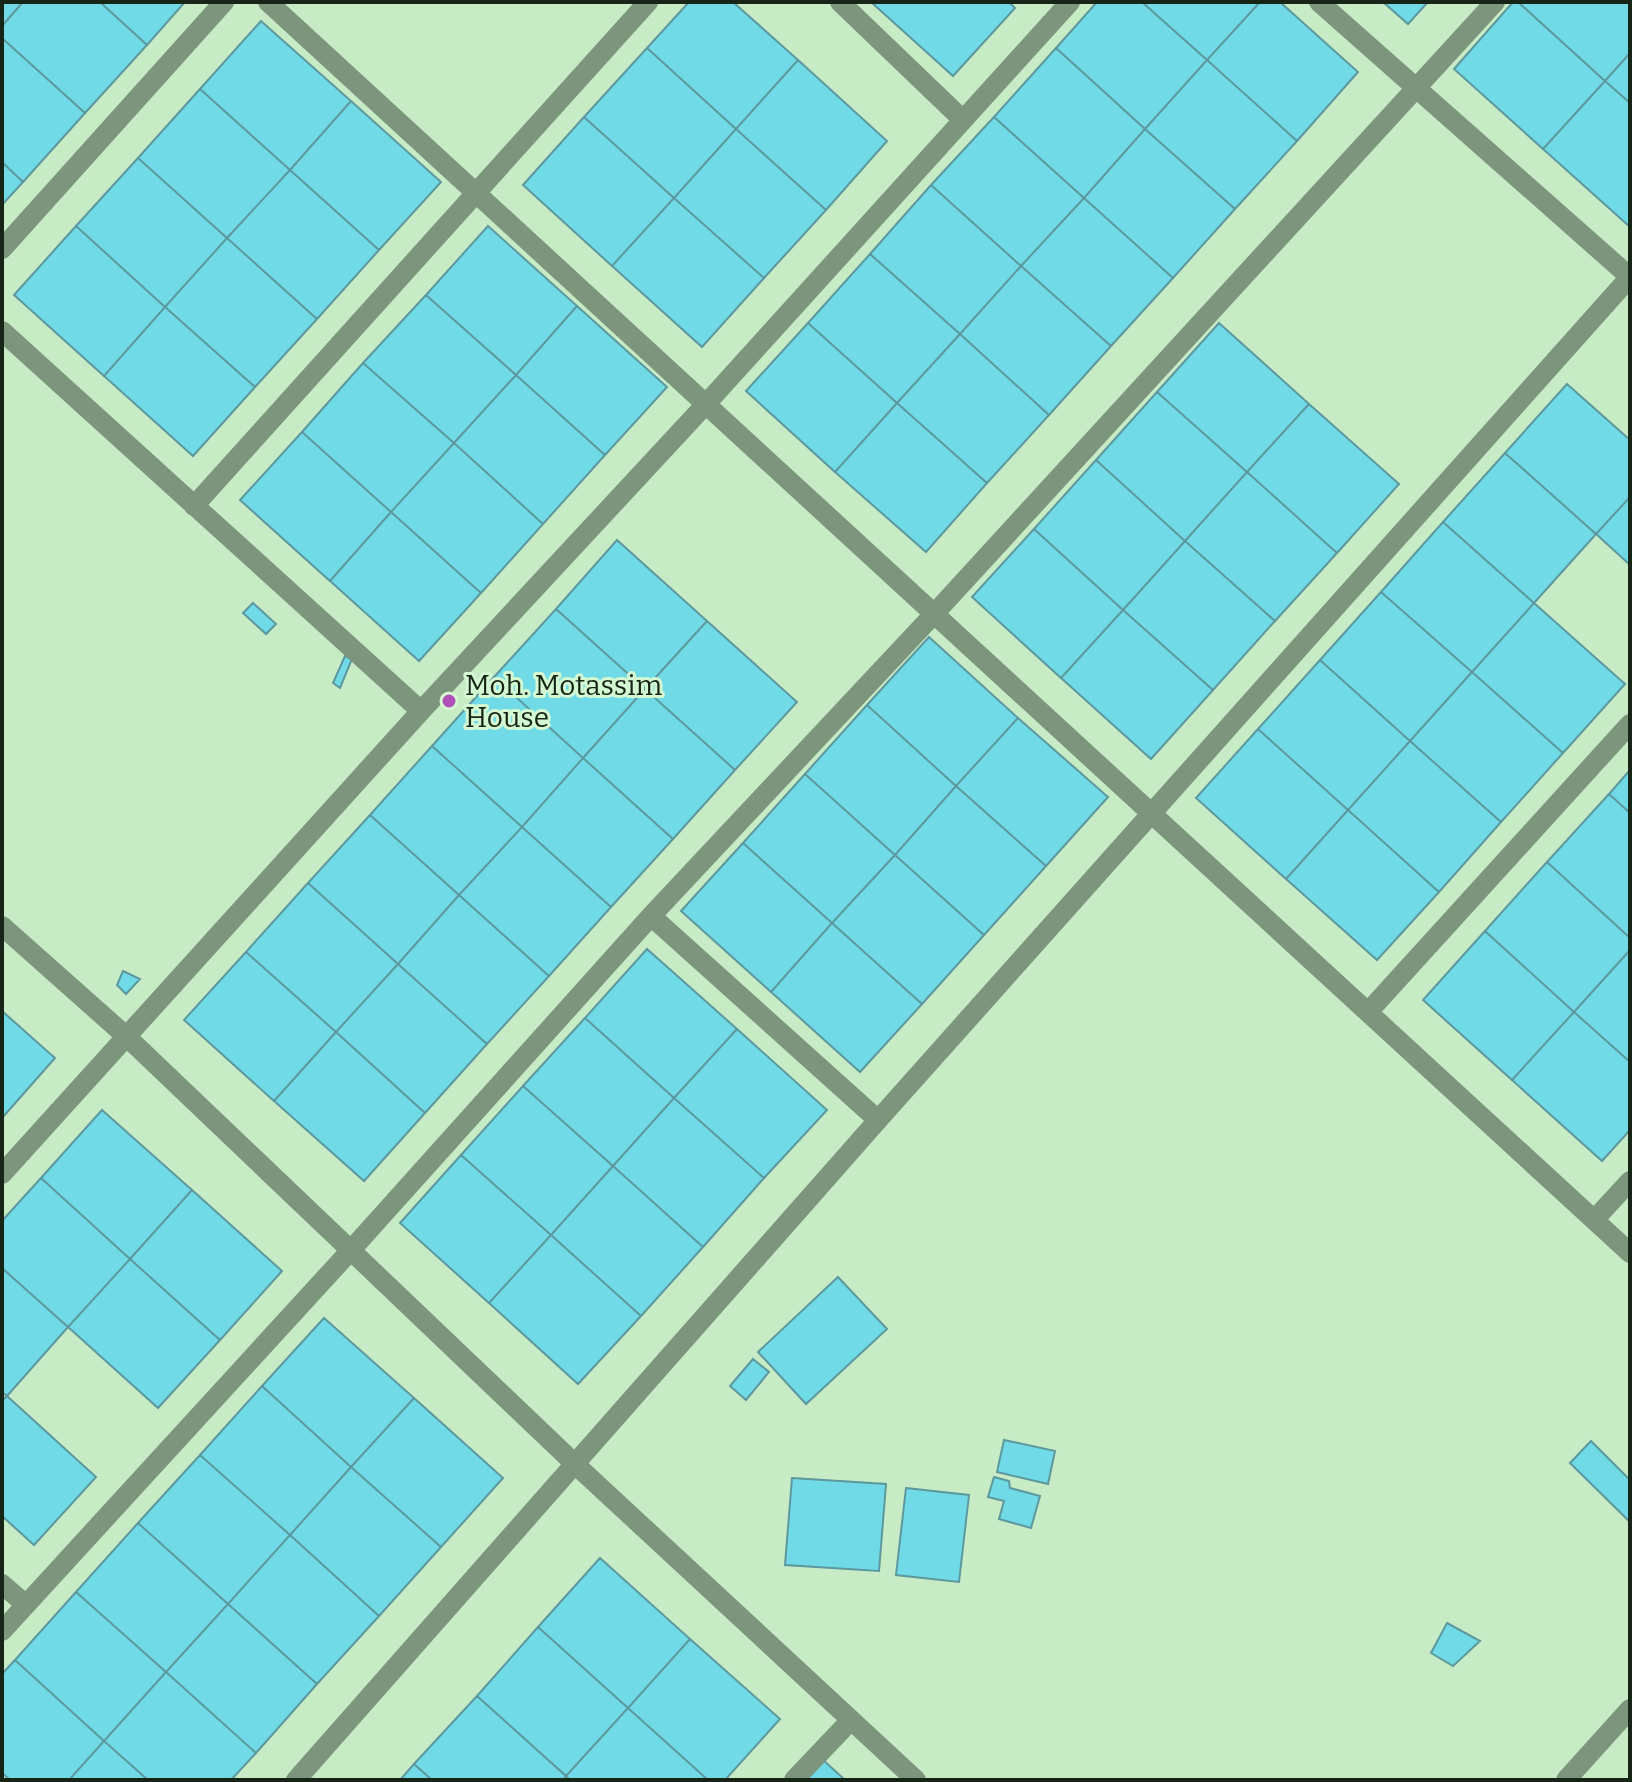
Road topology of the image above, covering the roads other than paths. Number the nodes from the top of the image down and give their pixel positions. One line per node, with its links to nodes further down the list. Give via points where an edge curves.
1 (224, 2): 11 (street)
2 (268, 2): 10 (street)
3 (648, 2): 10 (street)
4 (840, 2): 9 (street)
5 (1070, 2): 9 (street)
6 (1319, 2): 8 (street)
7 (1495, 2): 8 (street)
8 (1415, 89): 12 (street); 16 (street)
9 (963, 120): 14 (street)
10 (476, 193): 14 (street); 15 (street)
11 (2, 249)
12 (1630, 277): 19 (street)
13 (2, 331): 15 (street)
14 (706, 404): 16 (street); 17 (street)
15 (194, 506): 17 (street)
16 (934, 614): 19 (street); 20 (street)
17 (421, 711): 23 (street)
18 (1630, 724): 22 (street)
19 (1152, 815): 22 (street); 24 (street)
20 (651, 916): 24 (street); 28 (street)
21 (2, 926): 23 (street)
22 (1369, 1011): 27 (street)
23 (127, 1037): 25 (street); 28 (street)
24 (878, 1120): 30 (street)
25 (2, 1174)
26 (1630, 1181): 27 (street)
27 (1594, 1220): 29 (street)
28 (351, 1250): 30 (street); 32 (street)
29 (1630, 1253)
30 (576, 1465): 35 (street); 36 (street)
31 (2, 1584): 32 (street)
32 (26, 1605): 33 (street)
33 (2, 1631)
34 (1630, 1709): 39 (street)
35 (851, 1720): 37 (street); 38 (street)
36 (296, 1780)
37 (794, 1780)
38 (916, 1780)
39 (1566, 1780)

